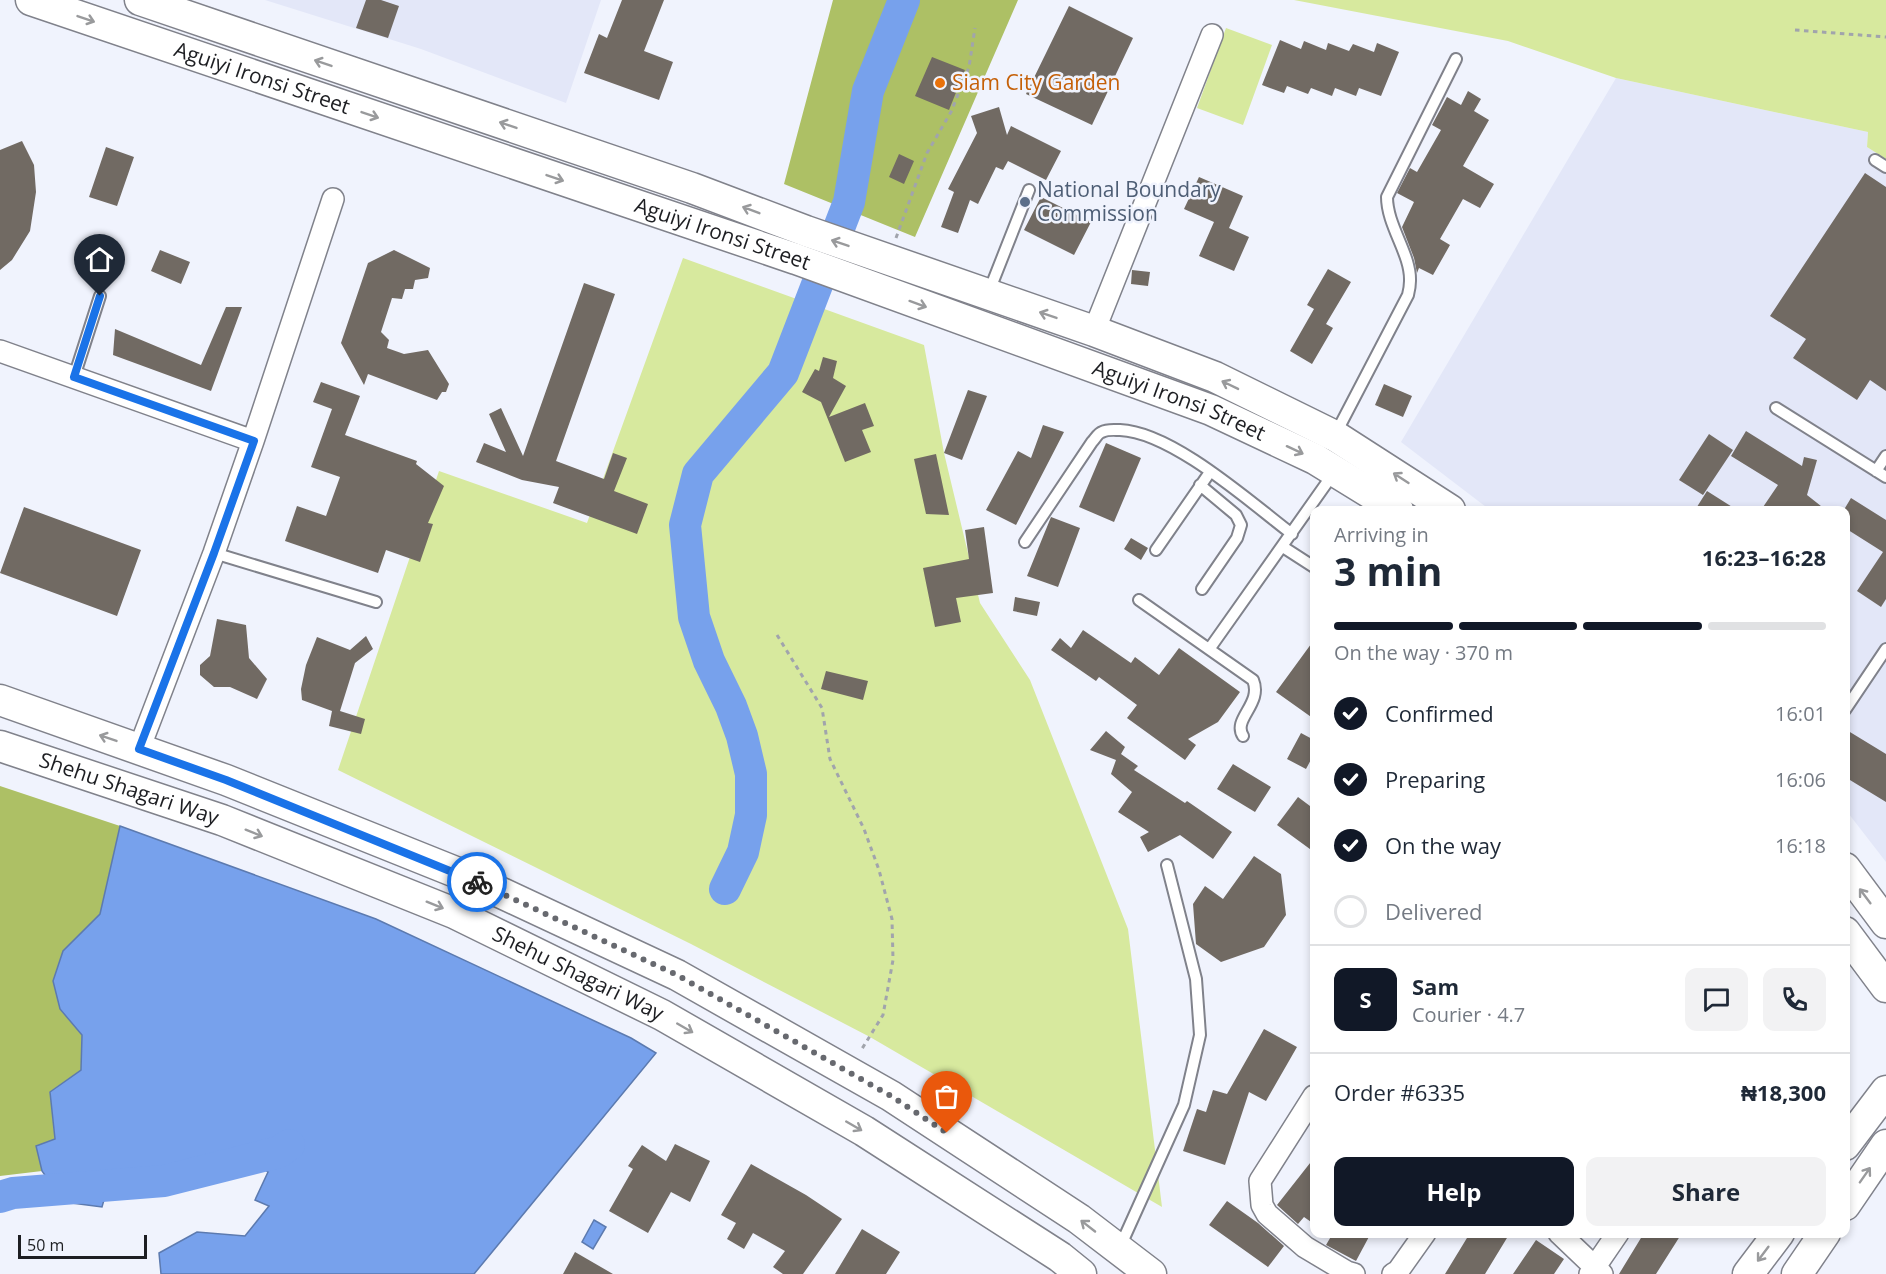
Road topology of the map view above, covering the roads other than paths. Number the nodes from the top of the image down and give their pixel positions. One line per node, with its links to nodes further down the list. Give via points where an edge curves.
1 (31, 0): 18 (main road, Aguiyi Ironsi Street, one-way to 18, via 863,284 1211,410)
2 (158, 3): 9 (main road, Aguiyi Ironsi Street, one-way to 2)
3 (1212, 35): 11 (street)
4 (1456, 59): 15 (lane, via 1387,197 1387,210 1408,266 1408,295)
5 (1875, 160): 6 (lane)
6 (1886, 167)
7 (1029, 190): 9 (lane)
8 (333, 199): 16 (street)
9 (988, 294): 11 (main road, Aguiyi Ironsi Street, one-way to 9)
10 (100, 296): 13 (lane)
11 (1094, 331): 15 (main road, Aguiyi Ironsi Street, one-way to 11, via 1215,377)
12 (0, 351): 13 (street)
13 (74, 377): 16 (street)
14 (1776, 408): 19 (lane)
15 (1335, 436): 25 (main road, Aguiyi Ironsi Street, one-way to 15)
16 (254, 441): 31 (street)
17 (1886, 456): 19 (lane)
18 (1335, 471): 23 (lane); 24 (main road, Aguiyi Ironsi Street)
19 (1876, 471): 21 (lane)
20 (1210, 472): 22 (lane); 27 (lane); 28 (lane, via 1167,443 1145,434 1127,430 1101,432)
21 (1886, 477)
22 (1200, 485): 30 (lane); 33 (lane, via 1236,515 1241,525 1237,538)
23 (1311, 506)
24 (1392, 506)
25 (1444, 506)
26 (1310, 508): 27 (lane)
27 (1292, 534): 29 (lane)
28 (1025, 542)
29 (1283, 547): 32 (lane); 36 (lane)
30 (1156, 550)
31 (214, 553): 35 (lane); 42 (street)
32 (1310, 564)
33 (1202, 589)
34 (1139, 600): 36 (lane)
35 (376, 602)
36 (1210, 648): 40 (lane, via 1253,680 1257,688 1240,725)
37 (1886, 649): 39 (lane)
38 (0, 700): 42 (main road, Shehu Shagari Way, one-way to 38)
39 (1850, 703)
40 (1243, 736)
41 (0, 746): 60 (main road, Shehu Shagari Way, one-way to 60, via 222,820 496,933 662,1015 833,1114)
42 (139, 749): 58 (main road, Shehu Shagari Way, one-way to 42, via 1070,1212 891,1096 677,975 463,875)
43 (1167, 865): 58 (lane, via 1196,979 1200,1035 1184,1105)
44 (1850, 875): 45 (main road, one-way to 44)
45 (1886, 923)
46 (1850, 939): 47 (main road)
47 (1884, 986)
48 (1883, 1093): 50 (main road)
49 (1310, 1102): 62 (street, via 1260,1181 1262,1205 1267,1214 1305,1246)
50 (1850, 1138)
51 (1885, 1147): 52 (main road, one-way to 51)
52 (1850, 1197)
53 (1421, 1238): 63 (street)
54 (1564, 1238): 59 (street)
55 (1615, 1238): 59 (street)
56 (1775, 1238): 64 (main road, one-way to 64)
57 (1822, 1238): 65 (main road)
58 (1119, 1250): 61 (main road, Shehu Shagari Way)
59 (1596, 1272)
60 (1081, 1274)
61 (1151, 1274)
62 (1354, 1274)
63 (1393, 1274)
64 (1748, 1274)
65 (1797, 1274)

